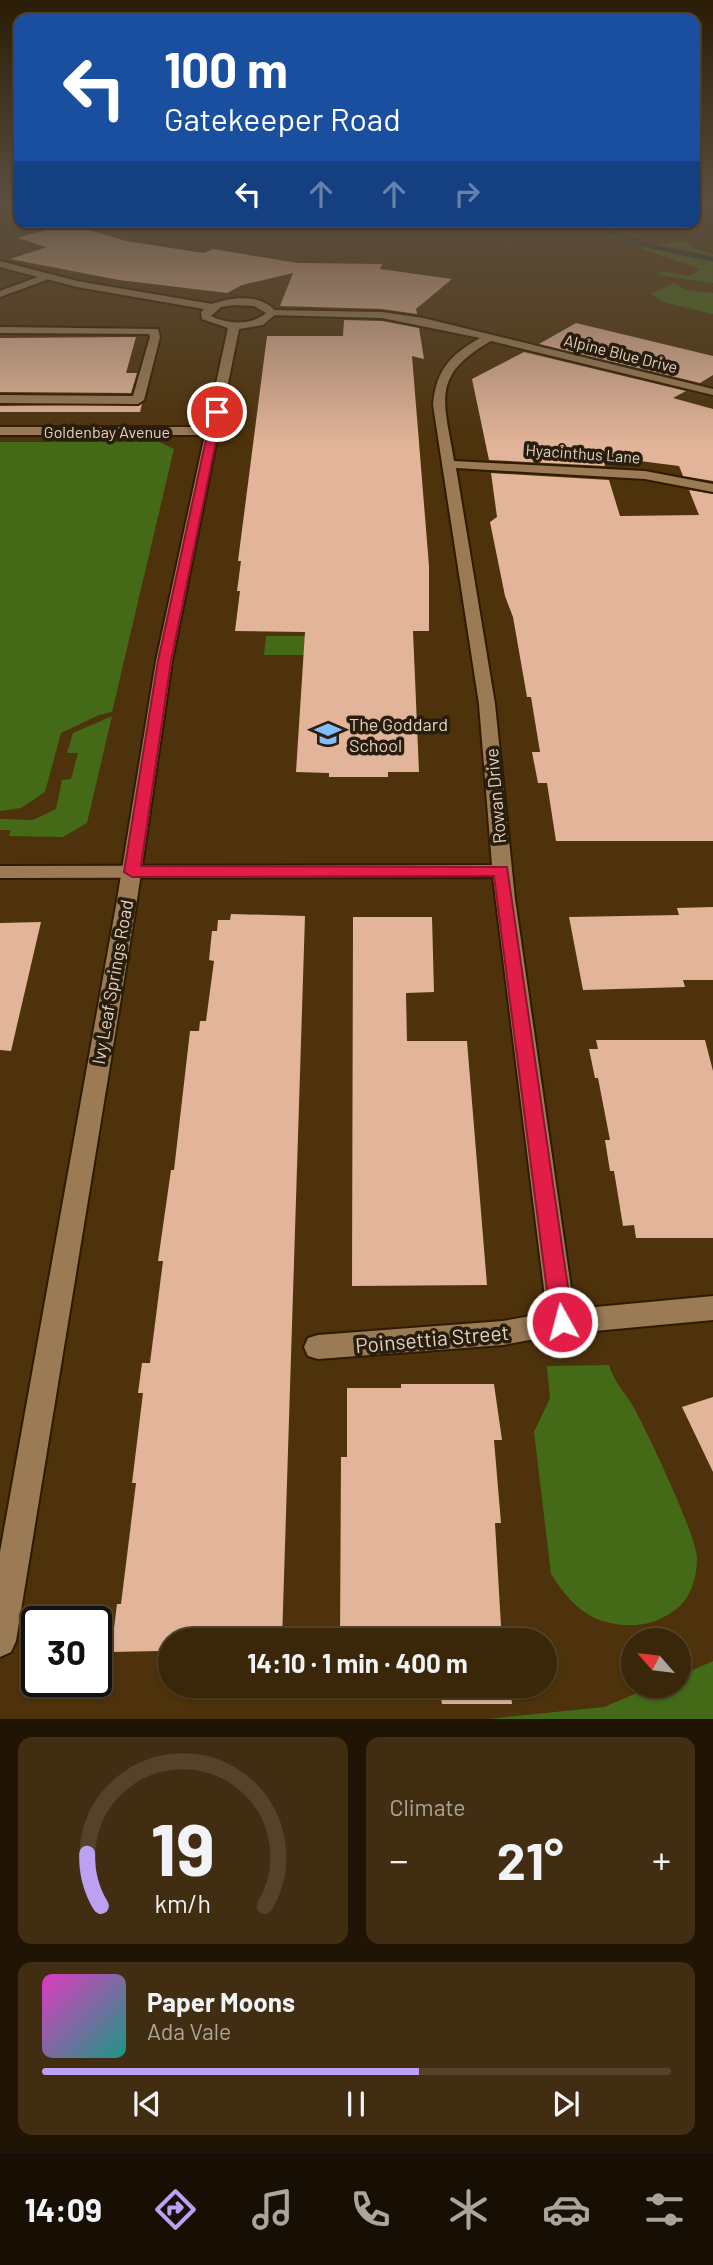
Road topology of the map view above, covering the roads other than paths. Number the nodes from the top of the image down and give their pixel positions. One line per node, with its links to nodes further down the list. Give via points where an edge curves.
1 (28, 283): 3 (street)
2 (85, 283): 4 (street)
3 (0, 294)
4 (212, 307): 5 (street, via 249,302 268,307); 6 (street, via 206,312 209,320)
5 (272, 313): 6 (street, via 257,323); 8 (street, Alpine Blue Drive, via 382,316)
6 (233, 325): 12 (street, Ivy Leaf Springs Road)
7 (0, 330): 10 (street, via 154,331 155,337 138,400)
8 (491, 336): 9 (street, Alpine Blue Drive); 13 (street, Rowan Drive, via 462,353 440,380 439,405)
9 (713, 392)
10 (0, 399)
11 (0, 431): 12 (street, Goldenbay Avenue)
12 (214, 431): 17 (street, Ivy Leaf Springs Road, via 164,661)
13 (449, 464): 14 (street, Hyacinthus Lane, via 645,475); 15 (street, Rowan Drive, via 487,704)
14 (713, 488)
15 (502, 871): 17 (street); 19 (street, Rowan Drive)
16 (0, 872): 17 (street)
17 (132, 872): 21 (street, Ivy Leaf Springs Road)
18 (713, 1308): 19 (street, Poinsettia Street)
19 (562, 1322): 20 (street, Poinsettia Street, via 503,1333)
20 (317, 1347)
21 (0, 1641)

